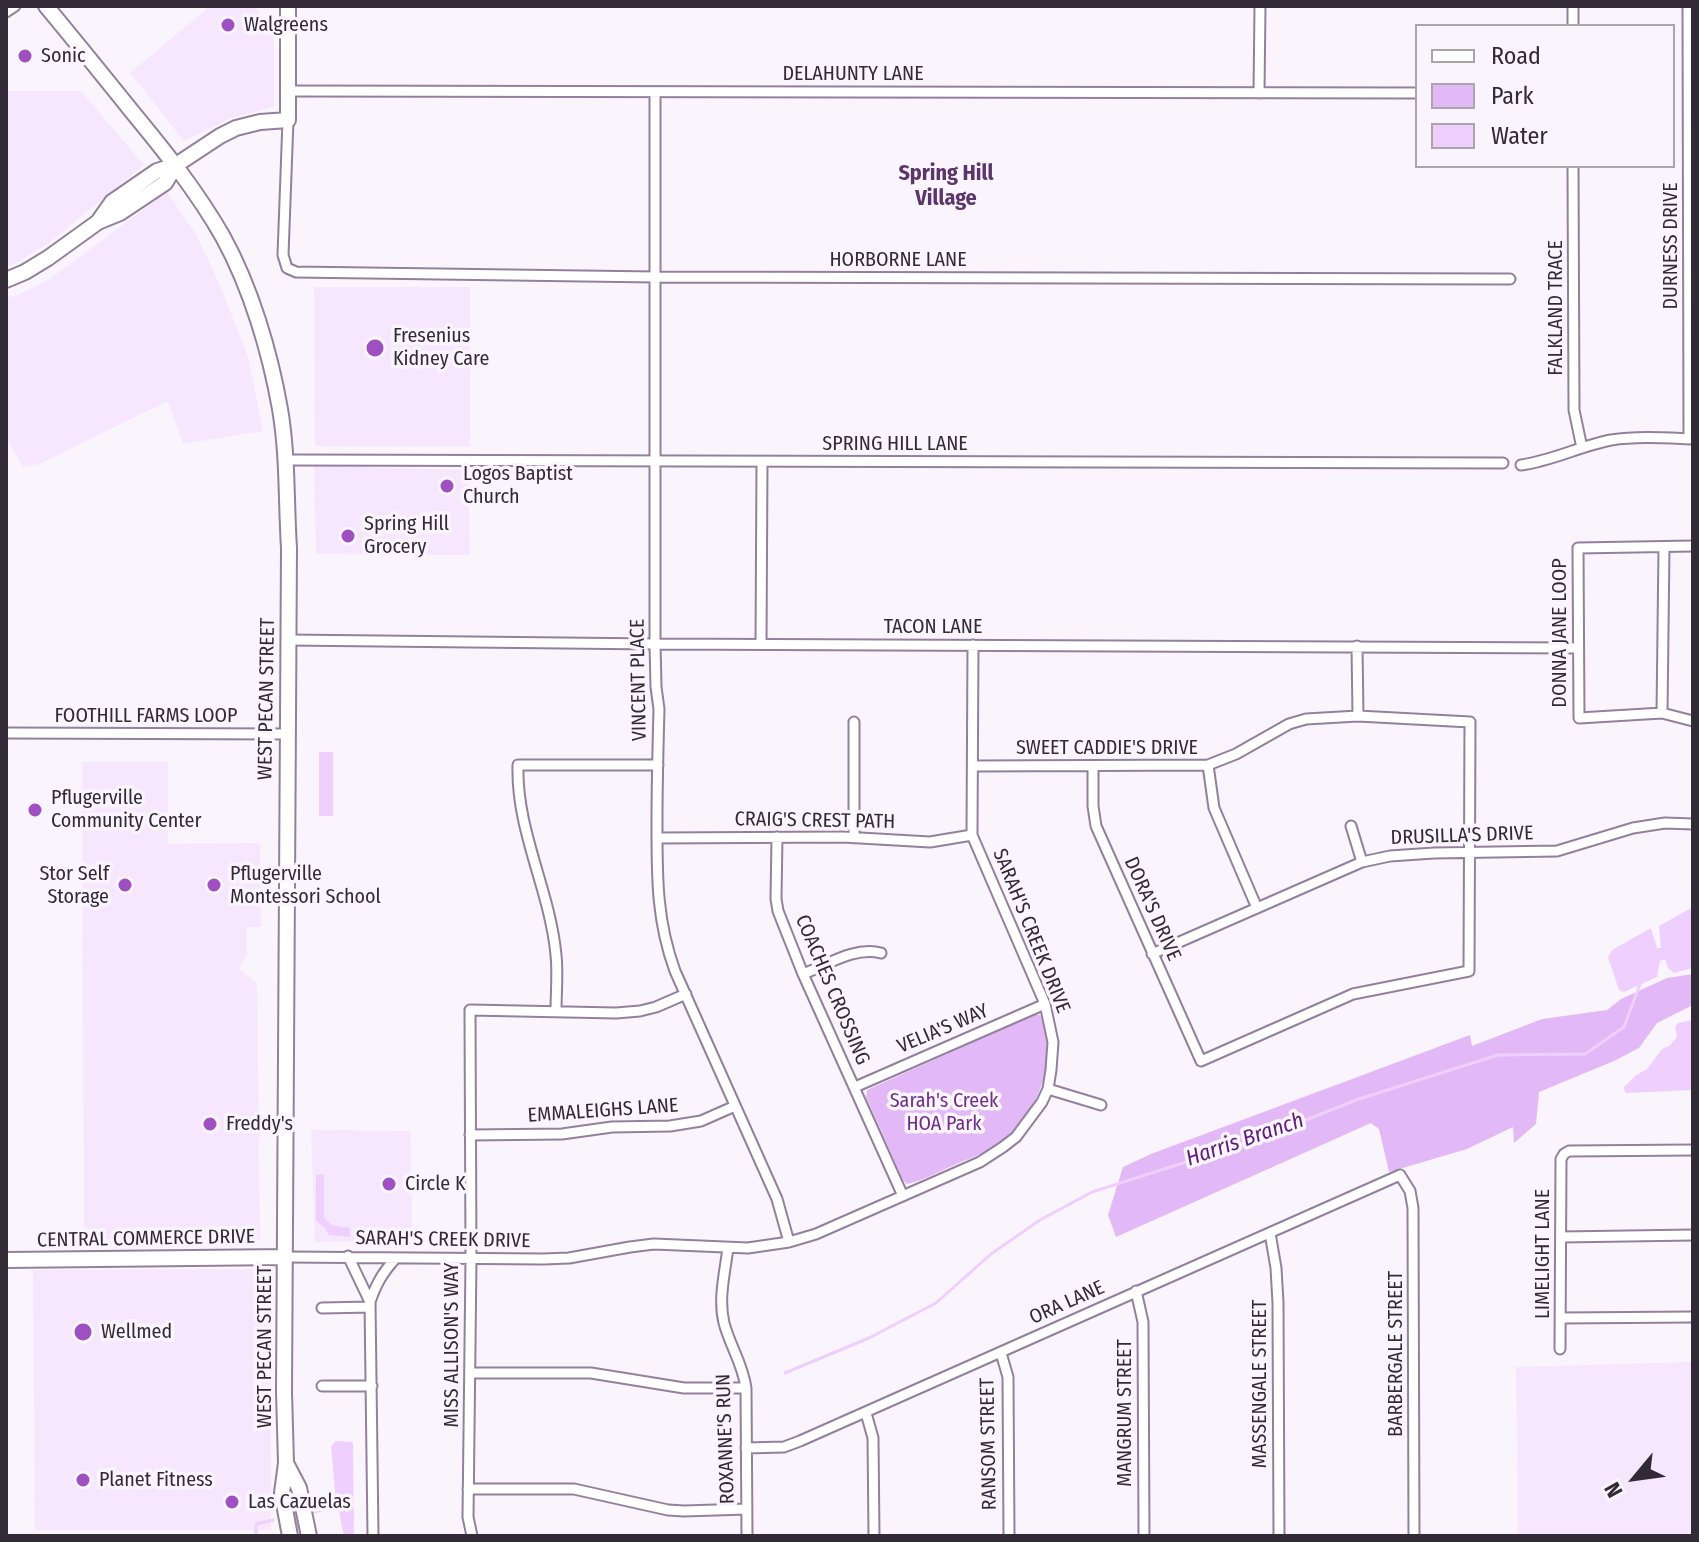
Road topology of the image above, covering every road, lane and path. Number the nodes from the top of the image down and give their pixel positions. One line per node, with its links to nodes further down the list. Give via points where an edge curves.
1 (15, 6): 6 (street)
2 (46, 6): 12 (main road, WEST PECAN STREET)
3 (288, 6): 7 (main road)
4 (1260, 6): 9 (street)
5 (1688, 6): 17 (street, DURNESS DRIVE)
6 (6, 12)
7 (288, 91): 8 (street, DELAHUNTY LANE); 11 (main road)
8 (655, 92): 9 (street, DELAHUNTY LANE); 14 (street, VINCENT PLACE)
9 (1259, 93): 10 (street, DELAHUNTY LANE)
10 (1415, 93)
11 (288, 120): 12 (main road, via 236,128); 14 (street, HORBORNE LANE, via 283,255 287,268 296,272)
12 (176, 165): 16 (main road, via 156,171 112,202 98,222); 19 (main road, WEST PECAN STREET, via 203,203 241,278 269,361)
13 (1573, 168): 18 (street, FALKLAND TRACE, via 1574,410)
14 (655, 277): 15 (street, HORBORNE LANE); 20 (street, VINCENT PLACE)
15 (1510, 279)
16 (6, 280)
17 (1691, 439): 18 (street, via 1626,438)
18 (1582, 448): 23 (street)
19 (287, 460): 20 (street, SPRING HILL LANE); 26 (main road, WEST PECAN STREET)
20 (654, 460): 21 (street, SPRING HILL LANE); 27 (street, VINCENT PLACE)
21 (762, 462): 22 (street, SPRING HILL LANE); 28 (street)
22 (1503, 463)
23 (1521, 465)
24 (1693, 546): 25 (street, DONNA JANE LOOP)
25 (1664, 547): 31 (street, DONNA JANE LOOP, via 1578,548); 32 (street)
26 (288, 640): 27 (street, TACON LANE); 37 (main road, WEST PECAN STREET)
27 (655, 644): 28 (street, TACON LANE); 38 (street, VINCENT PLACE)
28 (761, 644): 29 (street, TACON LANE)
29 (973, 645): 30 (street, TACON LANE); 40 (street, SARAH'S CREEK DRIVE)
30 (1357, 646): 31 (street, TACON LANE); 33 (street)
31 (1578, 648): 32 (street, DONNA JANE LOOP, via 1579,718)
32 (1662, 713): 34 (street, DONNA JANE LOOP)
33 (1358, 716): 39 (street, SWEET CADDIE'S DRIVE, via 1306,719); 48 (street, SWEET CADDIE'S DRIVE, via 1470,722)
34 (1693, 721)
35 (854, 722): 47 (street)
36 (6, 733): 37 (street, FOOTHILL FARMS LOOP)
37 (287, 734): 71 (main road, WEST PECAN STREET)
38 (658, 765): 46 (street, VINCENT PLACE); 56 (street, via 518,765 520,806 556,955)
39 (1208, 765): 41 (street, SWEET CADDIE'S DRIVE); 50 (street, via 1214,808)
40 (974, 766): 41 (street, SWEET CADDIE'S DRIVE); 44 (street, SARAH'S CREEK DRIVE)
41 (1093, 766): 52 (street, DORA'S DRIVE, via 1096,826)
42 (1693, 824): 48 (street, DRUSILLA'S DRIVE, via 1633,828 1557,851)
43 (1351, 826): 49 (street)
44 (972, 835): 47 (street, CRAIG'S CREST PATH, via 930,842); 55 (street, SARAH'S CREEK DRIVE)
45 (777, 837): 46 (street, CRAIG'S CREST PATH); 47 (street, CRAIG'S CREST PATH); 53 (street, COACHES CROSSING, via 777,905)
46 (657, 838): 54 (street, VINCENT PLACE, via 663,935)
47 (854, 838)
48 (1471, 851): 49 (street, DRUSILLA'S DRIVE); 52 (street, DORA'S DRIVE, via 1469,971 1353,994 1201,1061)
49 (1362, 862): 50 (street, DRUSILLA'S DRIVE)
50 (1257, 908): 52 (street, DRUSILLA'S DRIVE)
51 (881, 953): 53 (street, via 860,951)
52 (1152, 954)
53 (803, 974): 57 (street, COACHES CROSSING)
54 (686, 994): 56 (street, via 640,1011); 60 (street, VINCENT PLACE)
55 (1045, 1004): 57 (street, VELIA'S WAY); 58 (street, SARAH'S CREEK DRIVE, via 1053,1042)
56 (556, 1011): 61 (street, MISS ALLISON'S WAY, via 470,1010)
57 (855, 1087): 64 (street, COACHES CROSSING)
58 (1048, 1089): 59 (street); 64 (street, SARAH'S CREEK DRIVE, via 1025,1127 1003,1147)
59 (1101, 1105)
60 (735, 1106): 61 (street, EMMALEIGHS LANE, via 701,1121 670,1126); 68 (street, VINCENT PLACE, via 777,1199)
61 (470, 1135): 73 (street, MISS ALLISON'S WAY)
62 (1693, 1150): 67 (street, LIMELIGHT LANE, via 1564,1154)
63 (1400, 1175): 65 (street, ORA LANE); 100 (street, BARBERGALE STREET, via 1413,1208)
64 (903, 1196): 68 (street, SARAH'S CREEK DRIVE)
65 (1270, 1233): 75 (street, ORA LANE); 99 (street, MASSENGALE STREET, via 1278,1303)
66 (1693, 1235): 67 (street)
67 (1561, 1237): 79 (street, LIMELIGHT LANE)
68 (789, 1242): 69 (street, SARAH'S CREEK DRIVE)
69 (728, 1248): 73 (street, SARAH'S CREEK DRIVE, via 654,1244 569,1258); 85 (street, ROXANNE'S RUN, via 722,1309)
70 (348, 1256): 71 (street, SARAH'S CREEK DRIVE); 72 (street, SARAH'S CREEK DRIVE); 76 (street)
71 (286, 1257): 74 (main road, CENTRAL COMMERCE DRIVE); 88 (main road, WEST PECAN STREET)
72 (396, 1258): 73 (street, SARAH'S CREEK DRIVE); 76 (street, via 384,1271)
73 (471, 1259): 82 (street, MISS ALLISON'S WAY)
74 (6, 1260)
75 (1136, 1291): 81 (street, ORA LANE); 98 (street, MANGRUM STREET, via 1143,1322)
76 (370, 1305): 77 (street); 84 (street)
77 (322, 1308)
78 (1693, 1317): 79 (street)
79 (1561, 1318): 80 (street, LIMELIGHT LANE)
80 (1560, 1349)
81 (1001, 1353): 86 (street, ORA LANE); 97 (street, RANSOM STREET, via 1008,1377)
82 (470, 1373): 85 (street, via 591,1373 684,1388); 89 (street, MISS ALLISON'S WAY)
83 (322, 1386): 84 (street)
84 (372, 1386): 93 (street)
85 (746, 1388): 87 (street, ROXANNE'S RUN)
86 (866, 1413): 87 (street, ORA LANE, via 784,1447); 96 (street, via 873,1438)
87 (746, 1448): 90 (street, ROXANNE'S RUN)
88 (286, 1463): 91 (main road, WEST PECAN STREET, via 282,1493); 92 (main road, WEST PECAN STREET, via 299,1488)
89 (468, 1489): 90 (street, via 574,1489 668,1510); 94 (street, MISS ALLISON'S WAY)
90 (747, 1509): 95 (street, ROXANNE'S RUN)
91 (290, 1536)
92 (309, 1536)
93 (373, 1536)
94 (472, 1536)
95 (747, 1536)
96 (874, 1536)
97 (1009, 1536)
98 (1144, 1536)
99 (1279, 1536)
100 (1414, 1536)

